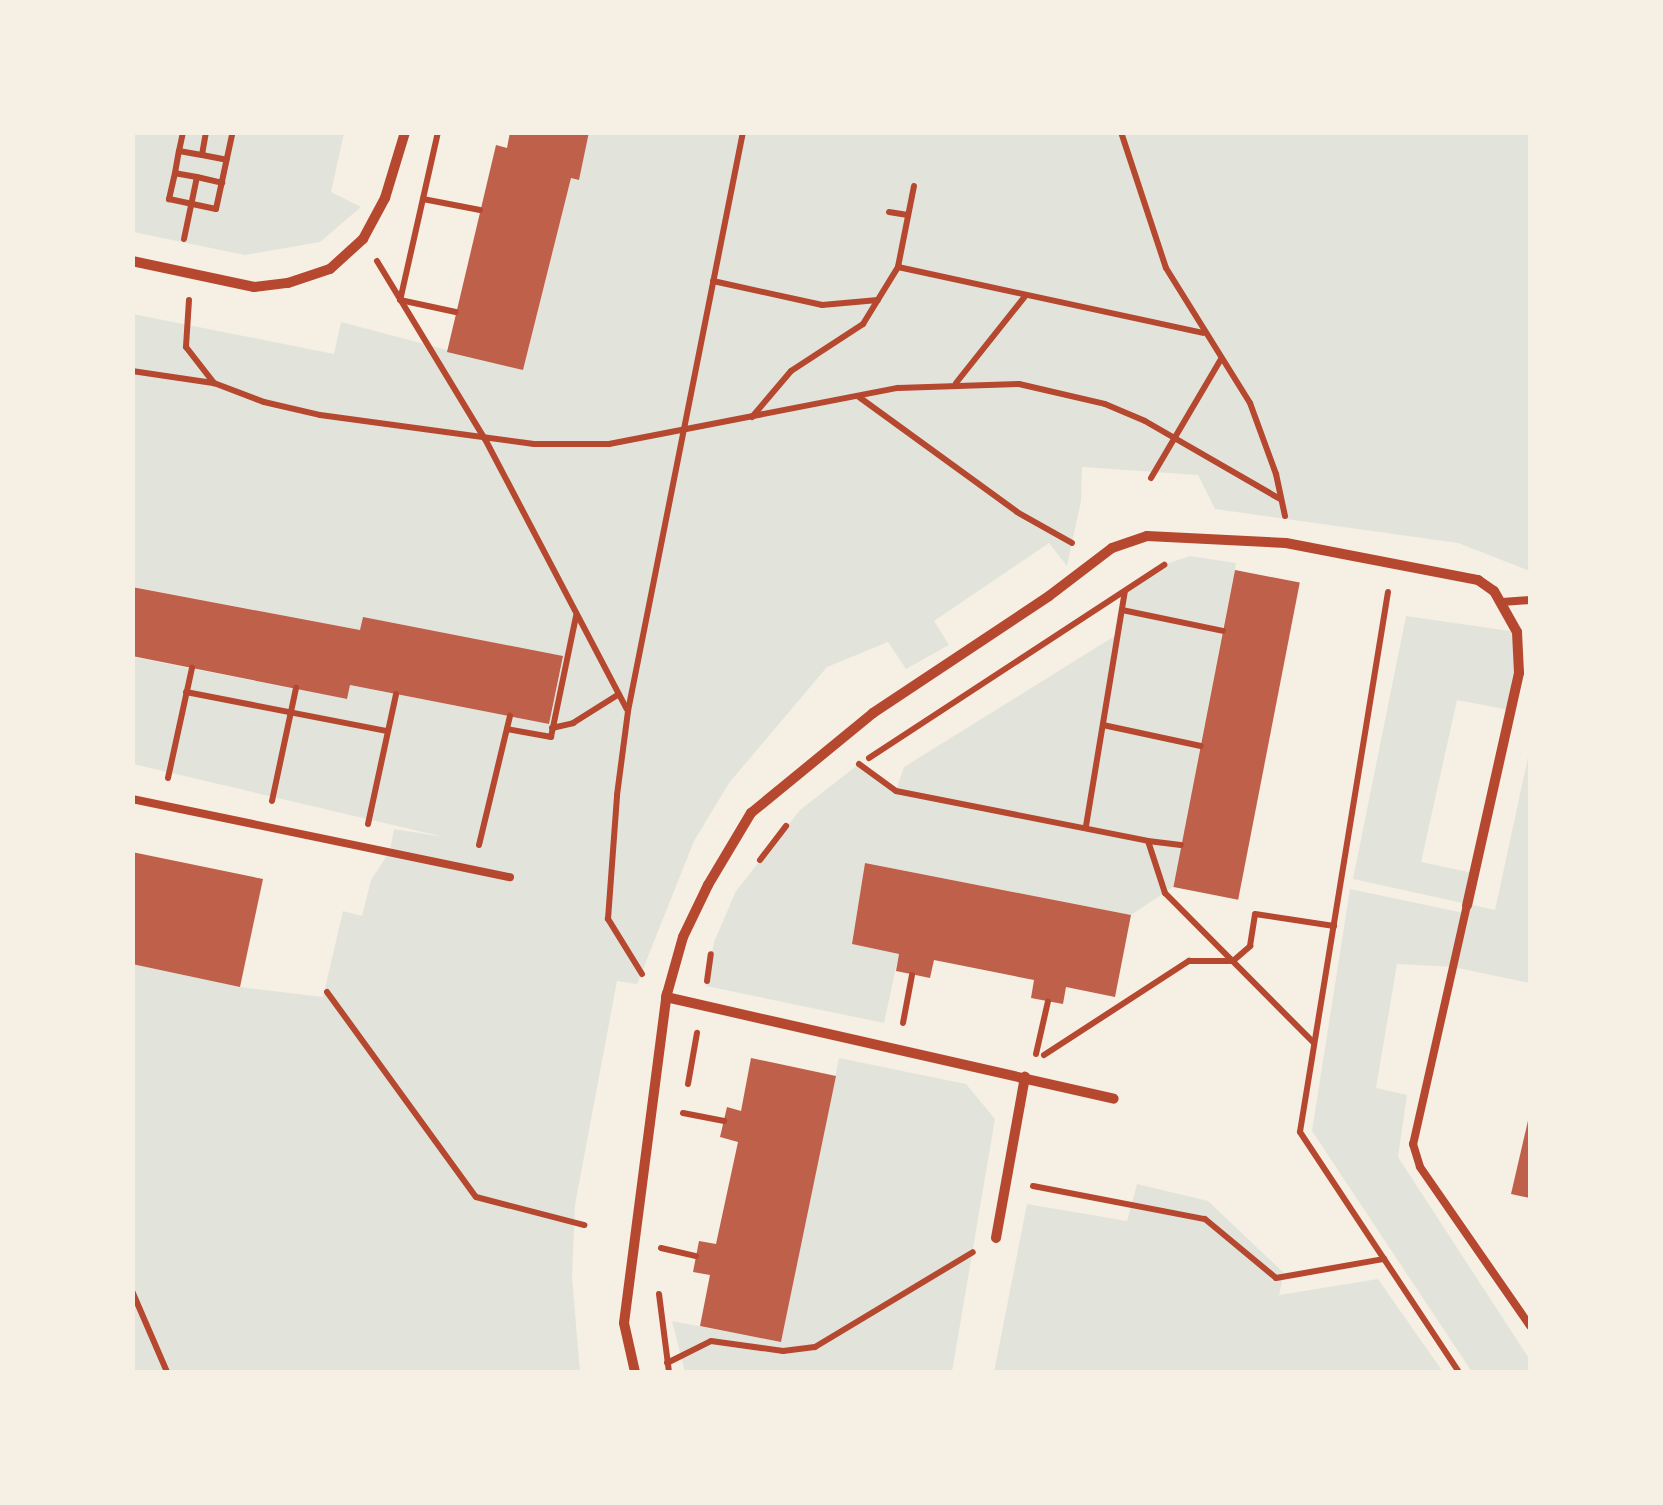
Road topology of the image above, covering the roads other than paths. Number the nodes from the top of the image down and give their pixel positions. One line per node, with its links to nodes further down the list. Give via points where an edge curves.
1 (406, 132): 2 (street, via 364,239 330,270 254,287)
2 (132, 261)
3 (1530, 600): 4 (lane)
4 (1502, 602): 7 (street, via 1516,632 1519,673); 8 (street, via 1478,580 1286,542 1147,536 1112,548 873,713 751,813 683,936)
5 (132, 800): 6 (lane)
6 (510, 877)
7 (1467, 904): 12 (lane, via 1413,1144 1420,1167)
8 (666, 997): 9 (street); 13 (street, via 624,1322)
9 (1025, 1076): 10 (street); 11 (street)
10 (1114, 1099)
11 (996, 1238)
12 (1530, 1326)
13 (634, 1372)

